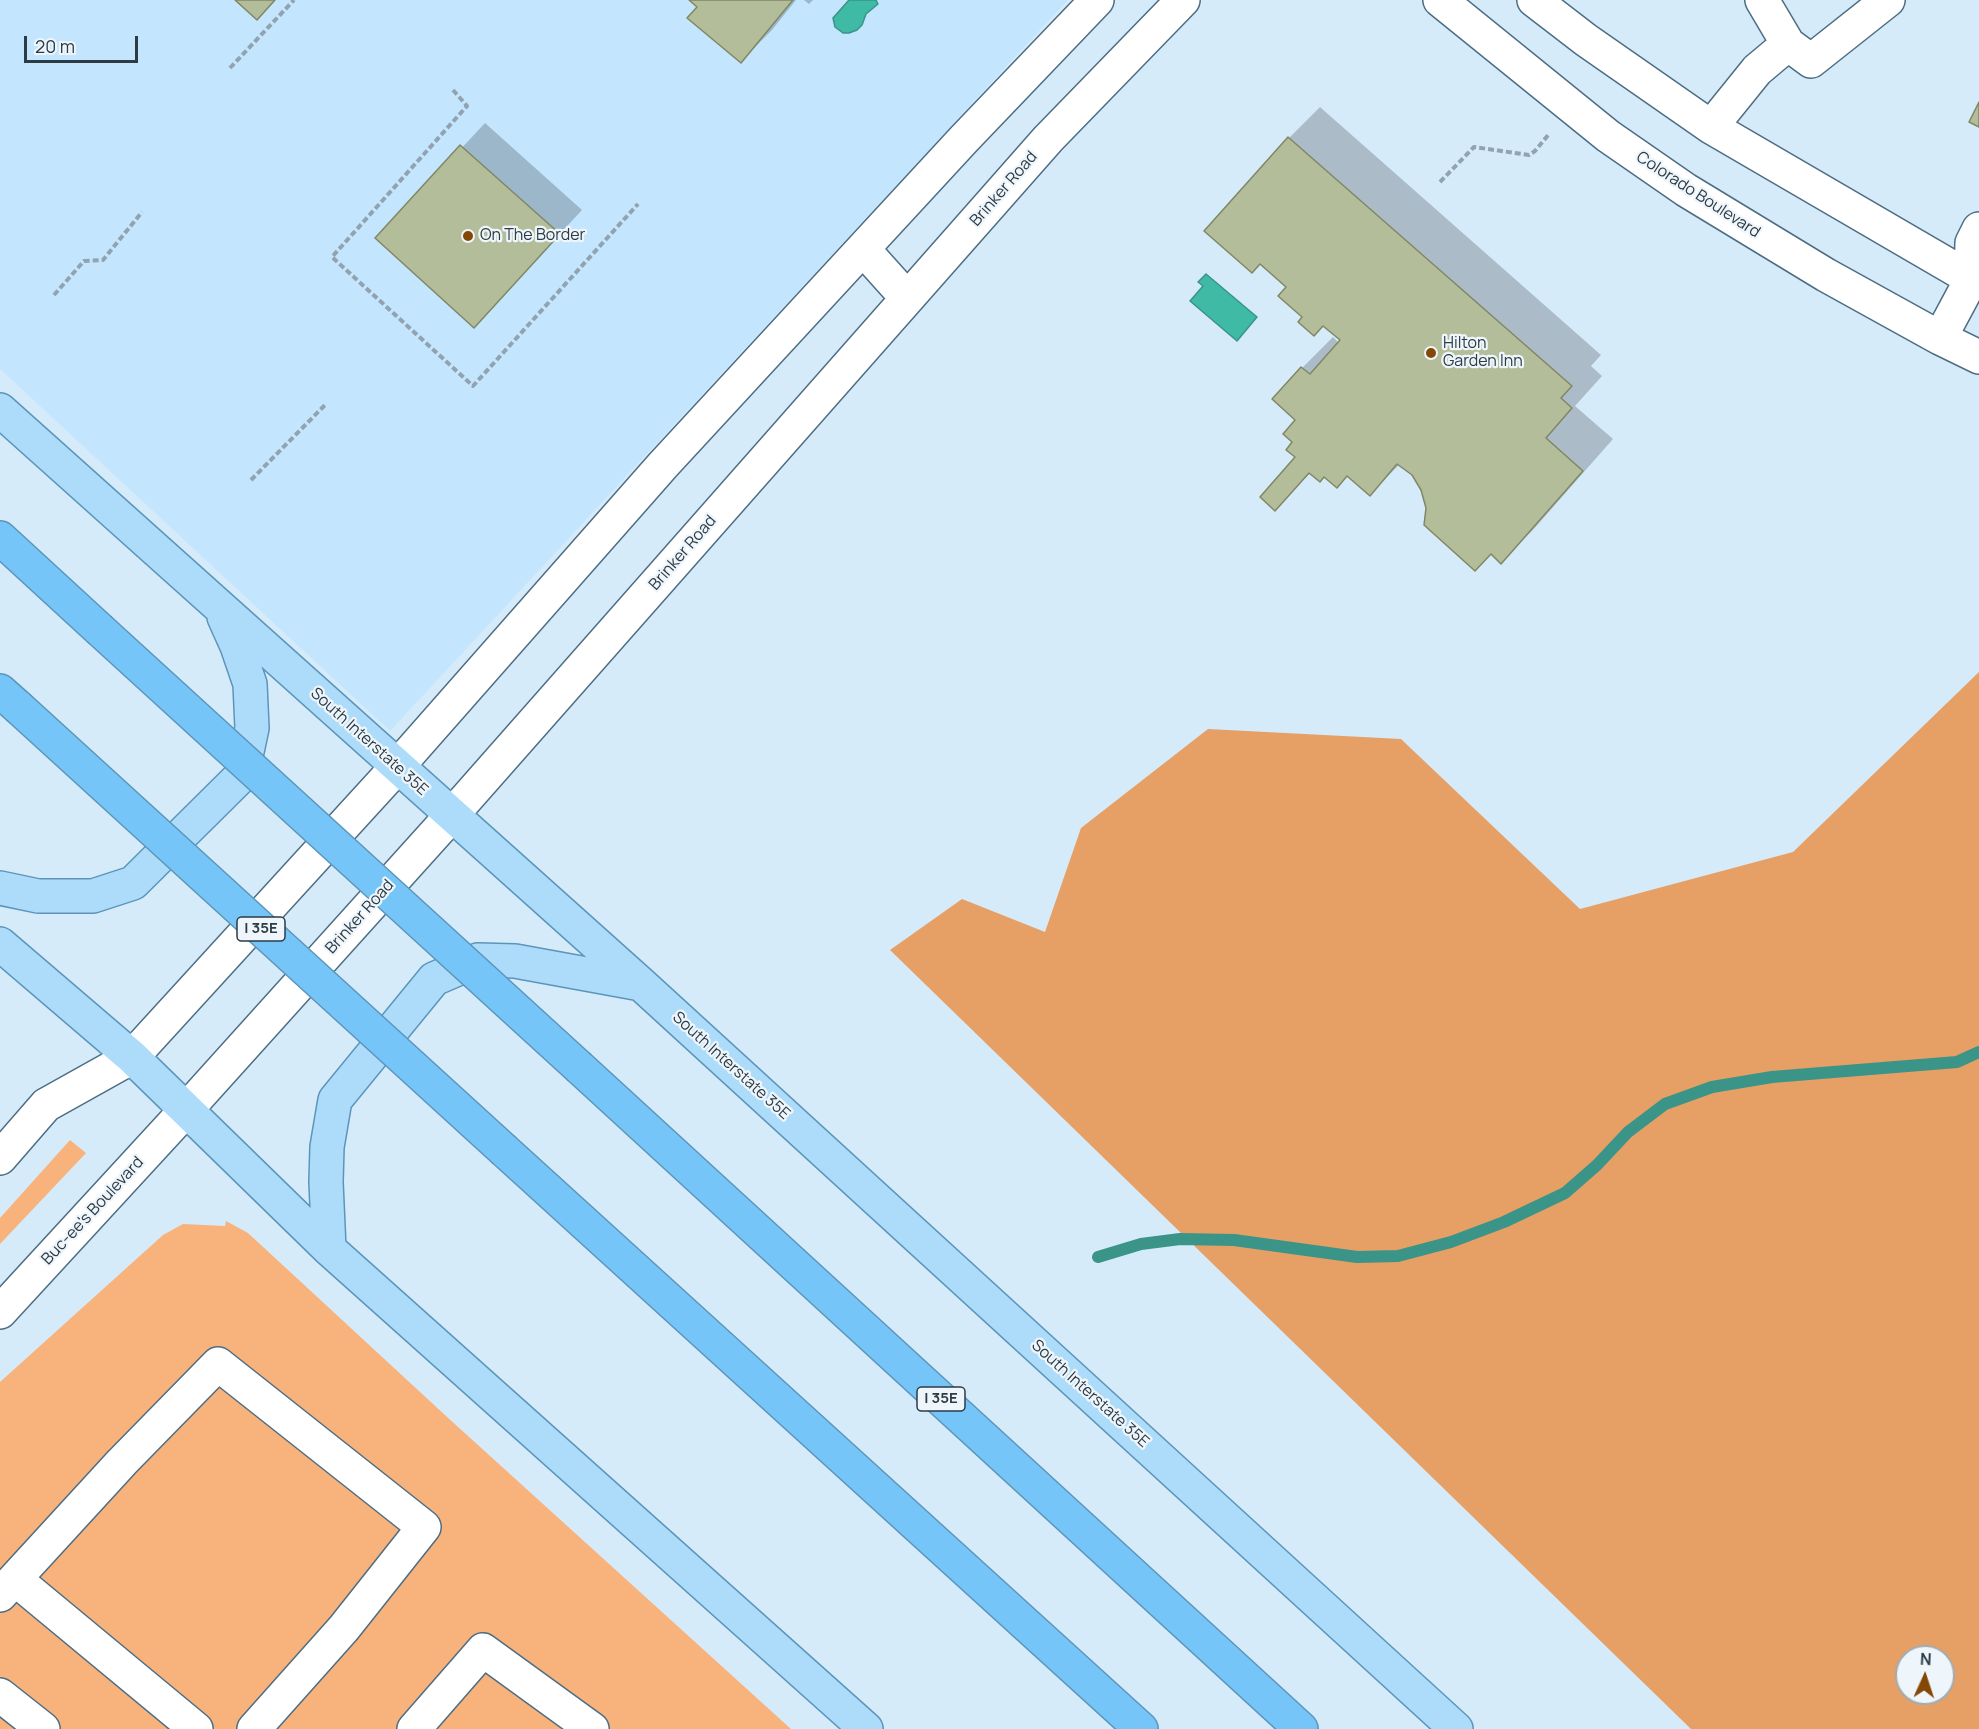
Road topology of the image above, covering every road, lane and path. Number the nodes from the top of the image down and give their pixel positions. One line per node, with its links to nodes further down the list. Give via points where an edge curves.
1 (294, 0): 9 (path)
2 (1097, 0): 17 (street)
3 (1183, 0): 20 (street, Brinker Road, via 1048,139)
4 (1440, 0): 21 (street, Colorado Boulevard, via 1608,136 1686,190)
5 (1534, 0): 11 (street)
6 (1762, 0): 8 (street)
7 (1888, 0): 8 (street, via 1811,61)
8 (1788, 44): 11 (street, via 1757,70)
9 (230, 68)
10 (453, 90): 14 (path, via 467,106 332,257 473,386)
11 (1711, 127): 18 (street)
12 (1550, 133): 13 (path, via 1529,155 1474,147)
13 (1440, 182)
14 (638, 204)
15 (142, 212): 19 (path, via 103,260 84,261)
16 (1979, 229): 18 (street, via 1972,243)
17 (863, 249): 20 (street); 29 (street, via 663,465)
18 (1976, 279): 21 (street)
19 (54, 295)
20 (908, 298): 30 (street, Brinker Road)
21 (1940, 338): 22 (street, Colorado Boulevard)
22 (1979, 357)
23 (325, 405): 25 (path)
24 (0, 410): 27 (main road, South Interstate 35E)
25 (251, 480)
26 (0, 538): 48 (highway, I 35E, bridge)
27 (219, 607): 29 (main road, South Interstate 35E); 31 (main road, via 250,684 252,728 242,775 133,884 93,896 38,896)
28 (9, 699): 47 (highway, I 35E, bridge)
29 (397, 767): 30 (main road, South Interstate 35E); 34 (street)
30 (451, 816): 33 (main road, South Interstate 35E); 35 (street, Brinker Road)
31 (0, 888)
32 (0, 944): 34 (main road)
33 (641, 984): 37 (main road, via 515,961 478,960 434,979 335,1100 327,1147); 49 (main road, South Interstate 35E)
34 (132, 1057): 35 (main road); 36 (street, via 46,1105)
35 (186, 1110): 37 (main road); 38 (street, Buc-ee's Boulevard)
36 (0, 1158)
37 (329, 1249): 46 (main road)
38 (0, 1312)
39 (7, 1587): 42 (street); 43 (street, via 218,1364 424,1527 344,1628)
40 (0, 1695): 41 (street)
41 (44, 1729)
42 (196, 1729)
43 (254, 1729)
44 (414, 1729): 45 (street, via 483,1650)
45 (592, 1729)
46 (866, 1729)
47 (1141, 1729)
48 (1301, 1729)
49 (1456, 1729)

